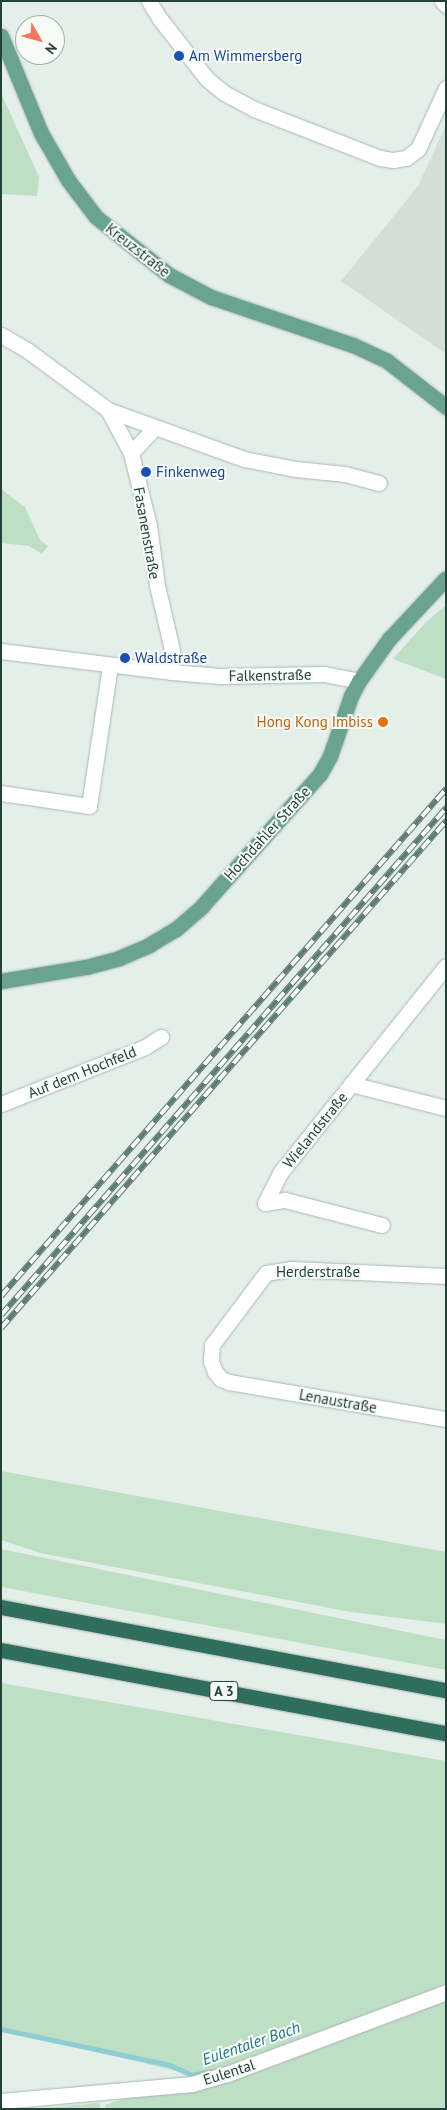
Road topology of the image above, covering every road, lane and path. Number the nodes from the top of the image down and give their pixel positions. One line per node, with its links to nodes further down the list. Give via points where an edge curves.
1 (150, 1): 5 (street, via 160,19 207,79 224,93 254,109 380,158 406,158 418,149)
2 (442, 1): 3 (street)
3 (446, 4)
4 (1, 36): 7 (main road, Kreuzstraße, via 40,133 68,180 96,217 169,275 211,297 353,344 387,361)
5 (446, 88)
6 (1, 335): 8 (street, Fasanenstraße, via 27,350)
7 (446, 407)
8 (108, 410): 9 (street); 10 (street, Fasanenstraße)
9 (154, 428): 10 (street); 11 (street, via 244,459)
10 (131, 453): 15 (street, Fasanenstraße, via 149,526 157,585 172,650)
11 (379, 482)
12 (446, 578): 16 (main road, Hochdahler Straße, via 389,639)
13 (1, 651): 14 (street, Falkenstraße)
14 (110, 666): 15 (street, Falkenstraße); 17 (street, via 89,806)
15 (171, 672): 16 (street, Falkenstraße, via 221,676 324,674)
16 (360, 681): 19 (main road, Hochdahler Straße, via 320,774 202,906 176,929 119,958 86,967)
17 (1, 793)
18 (446, 966): 21 (street, Wielandstraße)
19 (1, 980)
20 (161, 1037): 22 (street, Auf dem Hochfeld, via 145,1047)
21 (352, 1084): 23 (street); 24 (street, Wielandstraße, via 280,1173 266,1203 284,1200)
22 (1, 1104)
23 (446, 1108)
24 (382, 1225)
25 (446, 1276): 26 (street, Herderstraße, via 291,1269 266,1273 212,1345 211,1361 215,1372)
26 (230, 1382): 27 (street, Lenaustraße)
27 (446, 1419)
28 (1, 1607): 30 (highway)
29 (1, 1650): 31 (highway, A 3)
30 (446, 1690)
31 (446, 1732)
32 (446, 1992): 33 (street, Eulental, via 227,2074 192,2084)
33 (1, 2101)

